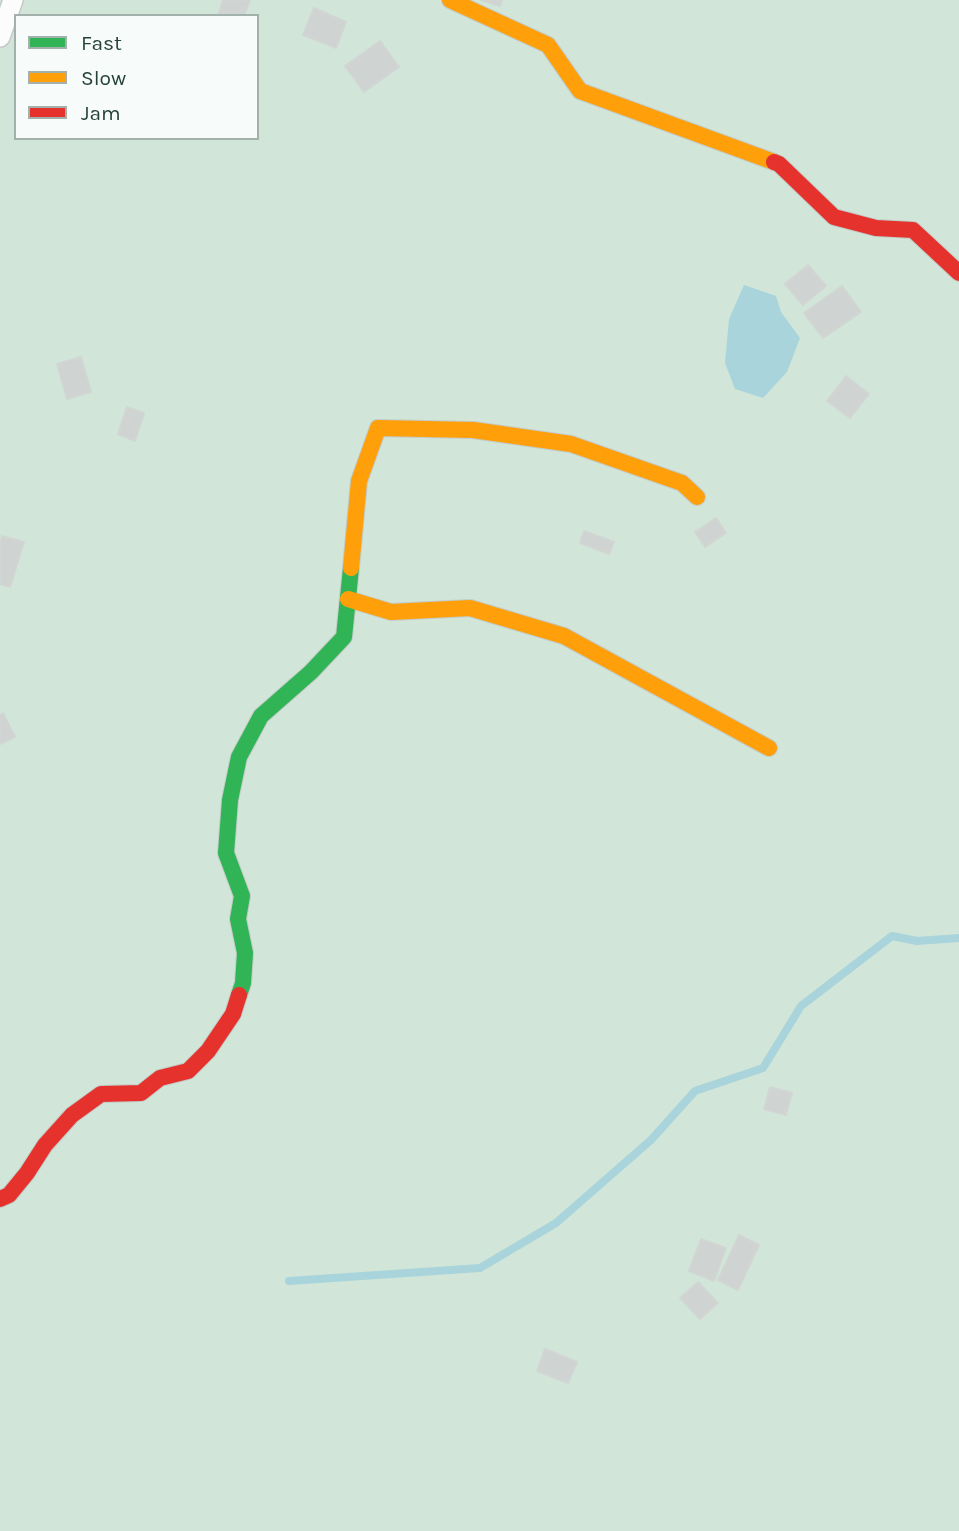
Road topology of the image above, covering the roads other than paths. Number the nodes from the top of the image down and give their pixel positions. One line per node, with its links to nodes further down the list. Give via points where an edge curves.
1 (13, 0): 3 (street)
2 (450, 0): 4 (street, via 548,45 580,91 779,164 834,217 876,228 912,230)
3 (0, 37)
4 (959, 273)
5 (697, 497): 6 (street, via 682,483 572,444 473,430 379,428 359,481)
6 (348, 599): 7 (street, via 391,612 470,608 564,636); 8 (street, via 344,638 261,716 239,757 226,853 242,895 238,919 245,953 243,983 233,1014 188,1071 160,1078 141,1093 101,1094 72,1115 9,1195)
7 (769, 748)
8 (0, 1199)

